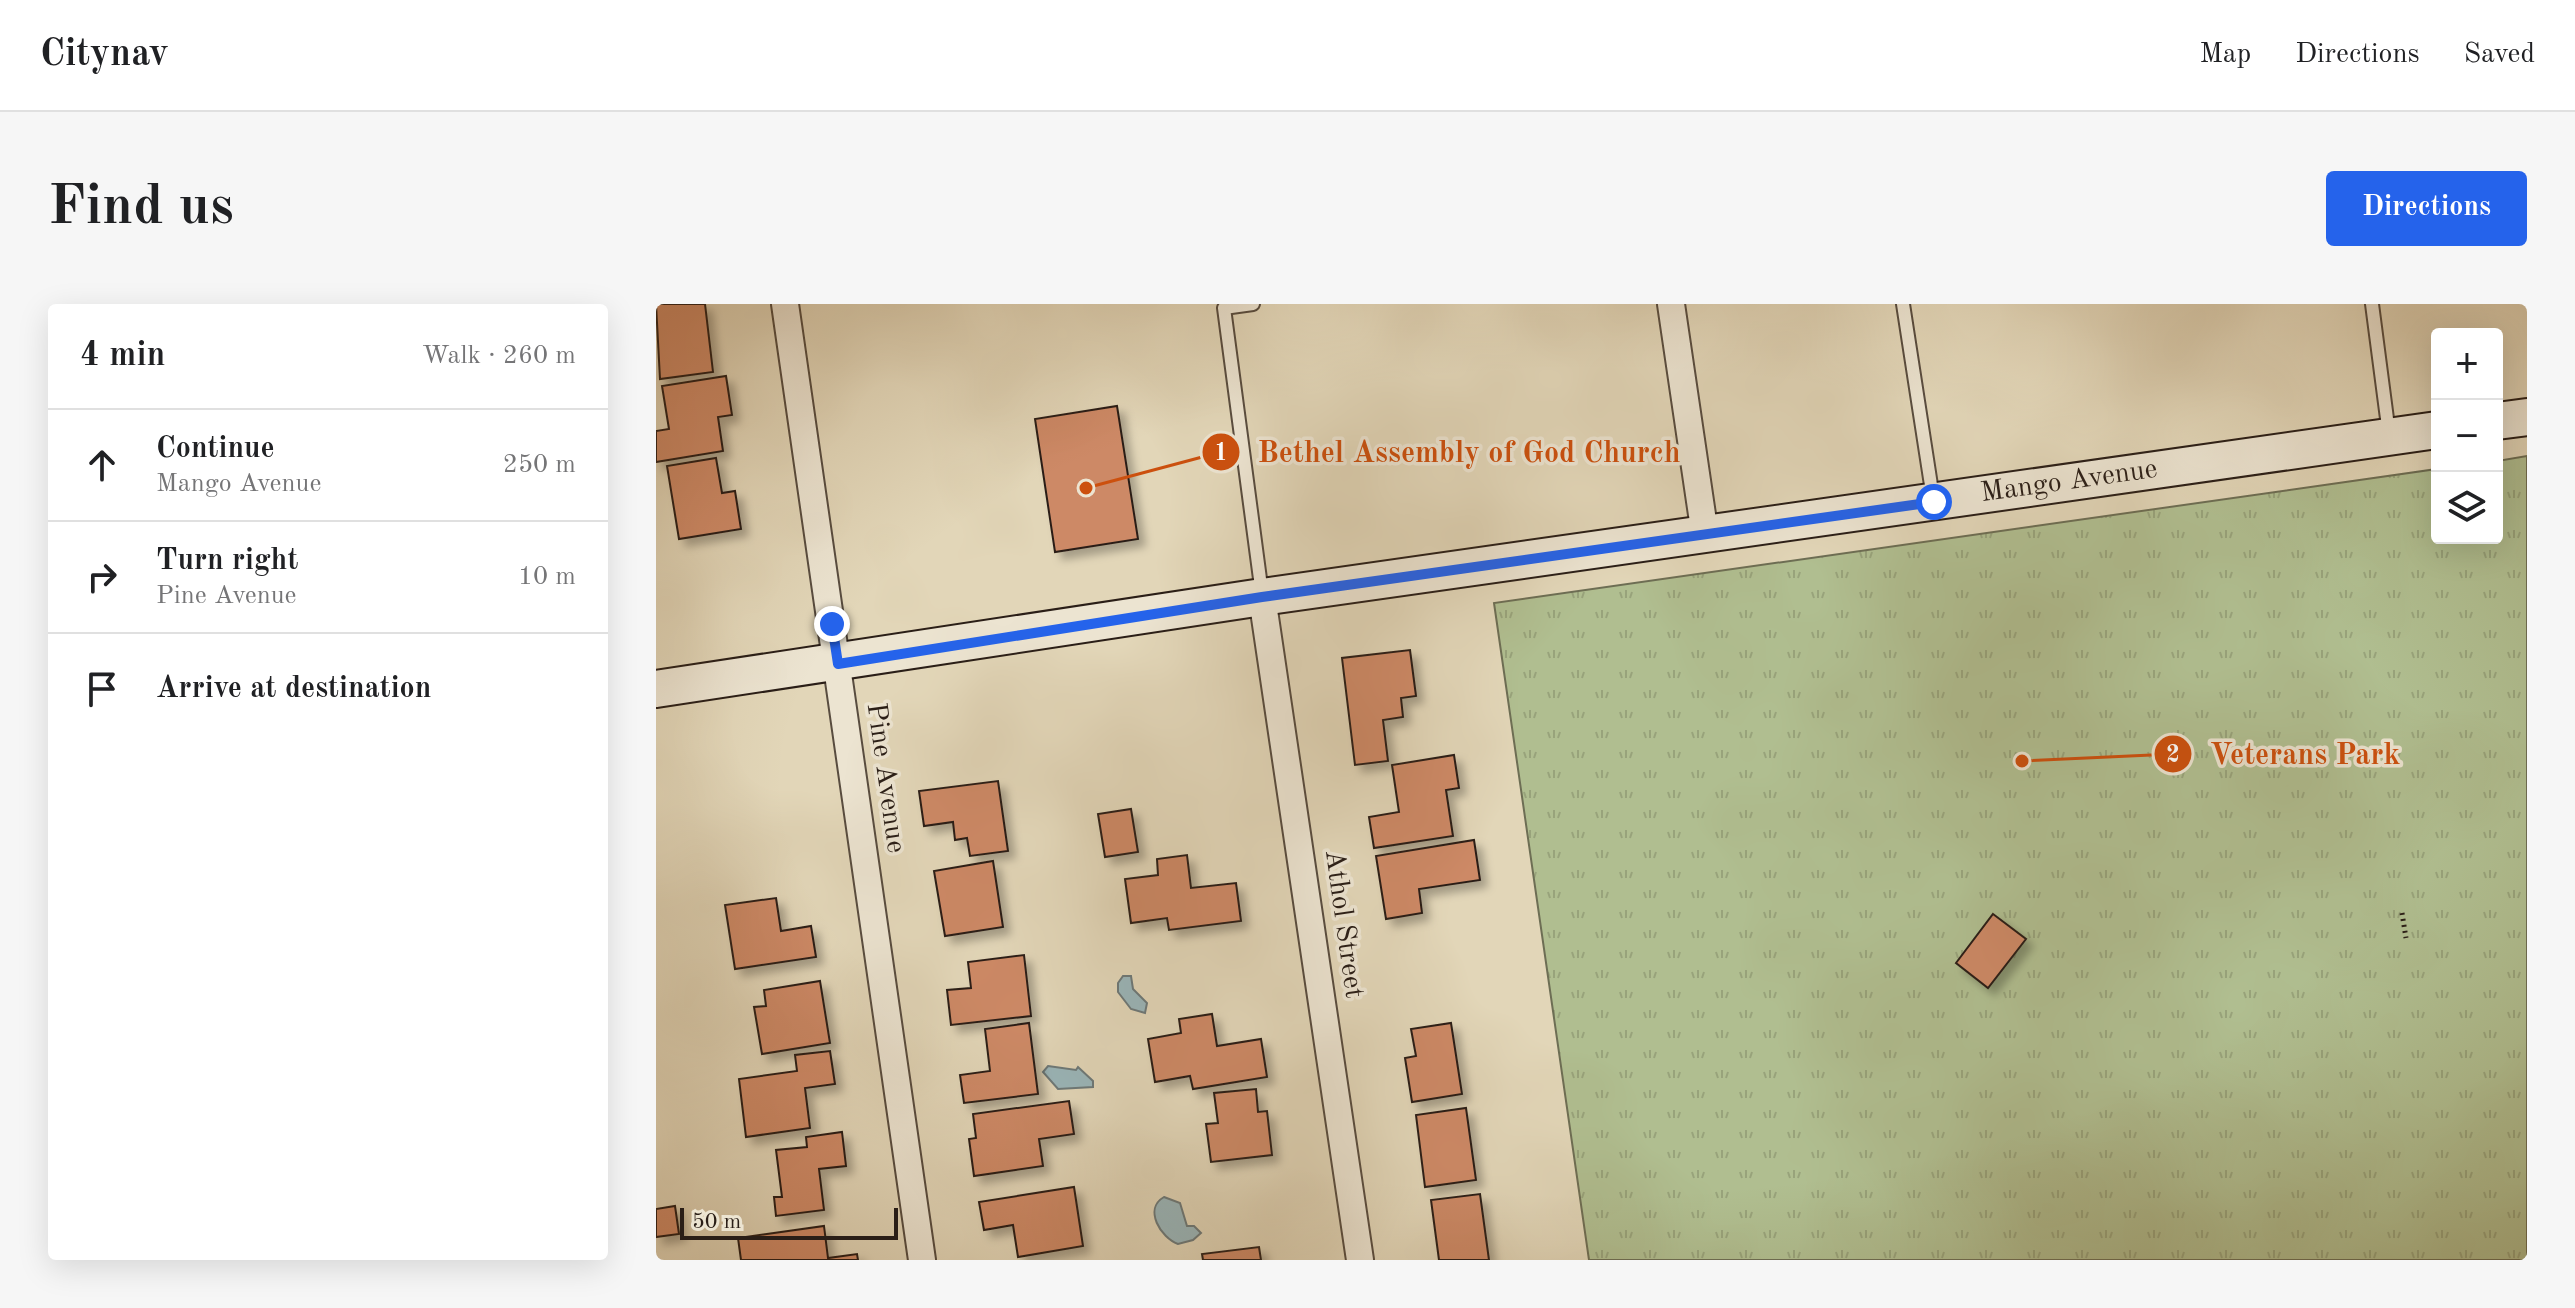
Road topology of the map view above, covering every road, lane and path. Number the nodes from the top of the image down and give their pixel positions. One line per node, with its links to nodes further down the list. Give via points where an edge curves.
1 (785, 304): 13 (street, Pine Avenue)
2 (1253, 304): 12 (lane, via 1224,308)
3 (1671, 304): 11 (street)
4 (1903, 304): 10 (lane)
5 (2372, 304): 9 (lane)
6 (2527, 417): 7 (street)
7 (2503, 420)
8 (2431, 431): 9 (street, Mango Avenue)
9 (2390, 437): 10 (street, Mango Avenue)
10 (1934, 502): 11 (street, Mango Avenue)
11 (1705, 535): 12 (street, Mango Avenue)
12 (1262, 597): 13 (street, Mango Avenue); 18 (street, Athol Street)
13 (838, 664): 14 (street, Mango Avenue); 17 (street, Pine Avenue)
14 (656, 689)
15 (2402, 913): 16 (path)
16 (2406, 938)
17 (922, 1260)
18 (1360, 1260)

